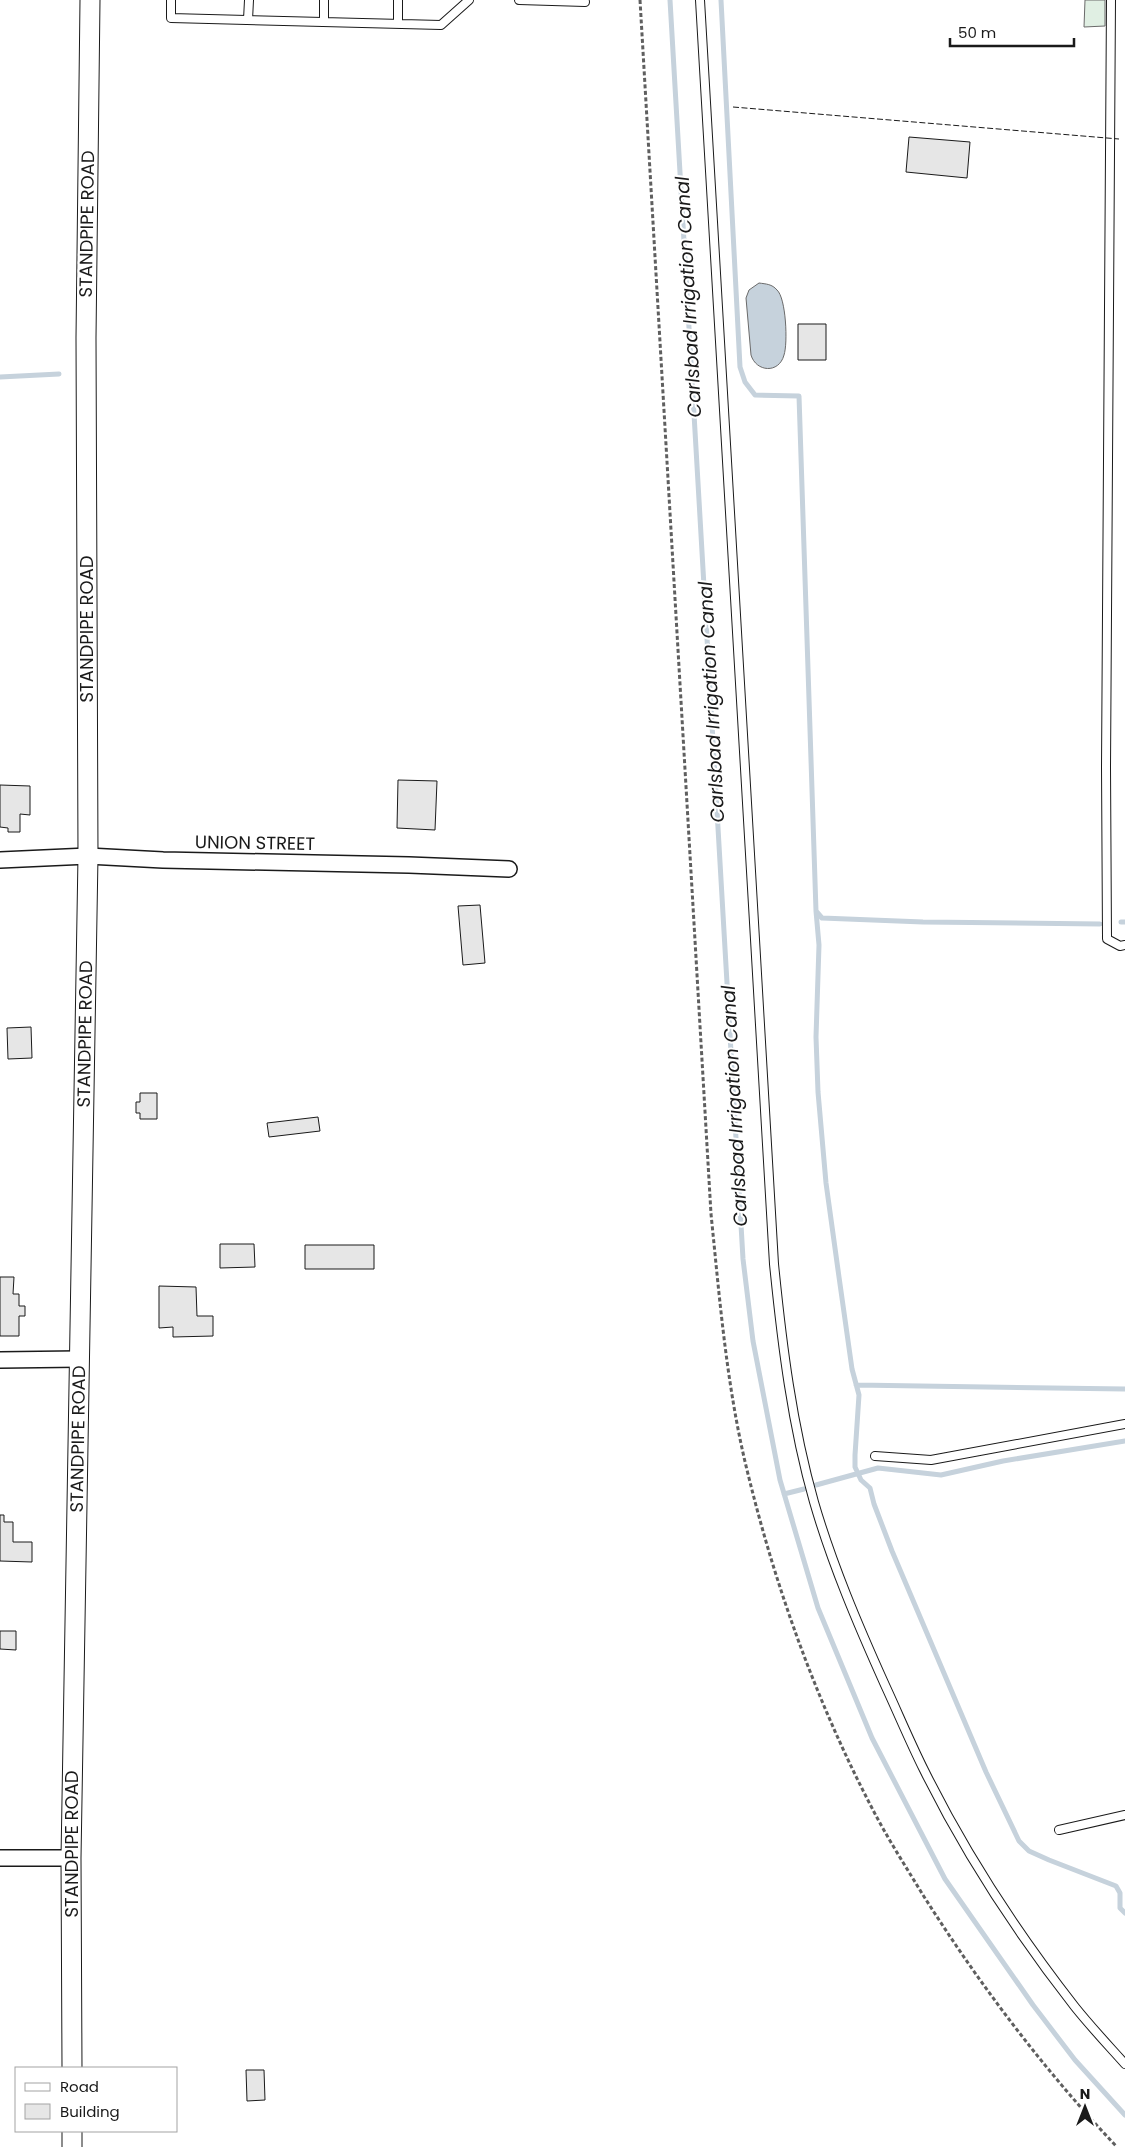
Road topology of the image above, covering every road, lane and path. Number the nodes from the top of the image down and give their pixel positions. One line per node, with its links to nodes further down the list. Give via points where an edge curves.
1 (90, 0): 14 (street, STANDPIPE ROAD, via 86,338)
2 (171, 0): 11 (lane, via 171,18)
3 (249, 0): 11 (lane)
4 (324, 0): 12 (lane)
5 (398, 0): 13 (lane)
6 (469, 0): 13 (lane, via 441,24)
7 (519, 0): 10 (lane)
8 (700, 0): 26 (lane, via 774,1264 781,1335 796,1423 814,1500 834,1563 867,1646 924,1770 1015,1924 1076,2008)
9 (1111, 0): 17 (lane, via 1107,939 1120,946)
10 (585, 2)
11 (248, 20): 12 (lane)
12 (324, 22): 13 (lane)
13 (398, 24)
14 (88, 856): 15 (street, UNION STREET); 16 (street, UNION STREET); 19 (street, STANDPIPE ROAD)
15 (0, 860)
16 (509, 869)
17 (1125, 945)
18 (0, 1360): 19 (street)
19 (80, 1360): 25 (street, STANDPIPE ROAD)
20 (1125, 1424): 21 (lane, via 931,1460)
21 (875, 1456)
22 (1125, 1815): 23 (lane)
23 (1059, 1830)
24 (0, 1858): 25 (street)
25 (71, 1858): 27 (street, STANDPIPE ROAD)
26 (1125, 2064)
27 (72, 2067)
28 (72, 2132): 29 (street)
29 (72, 2147)

